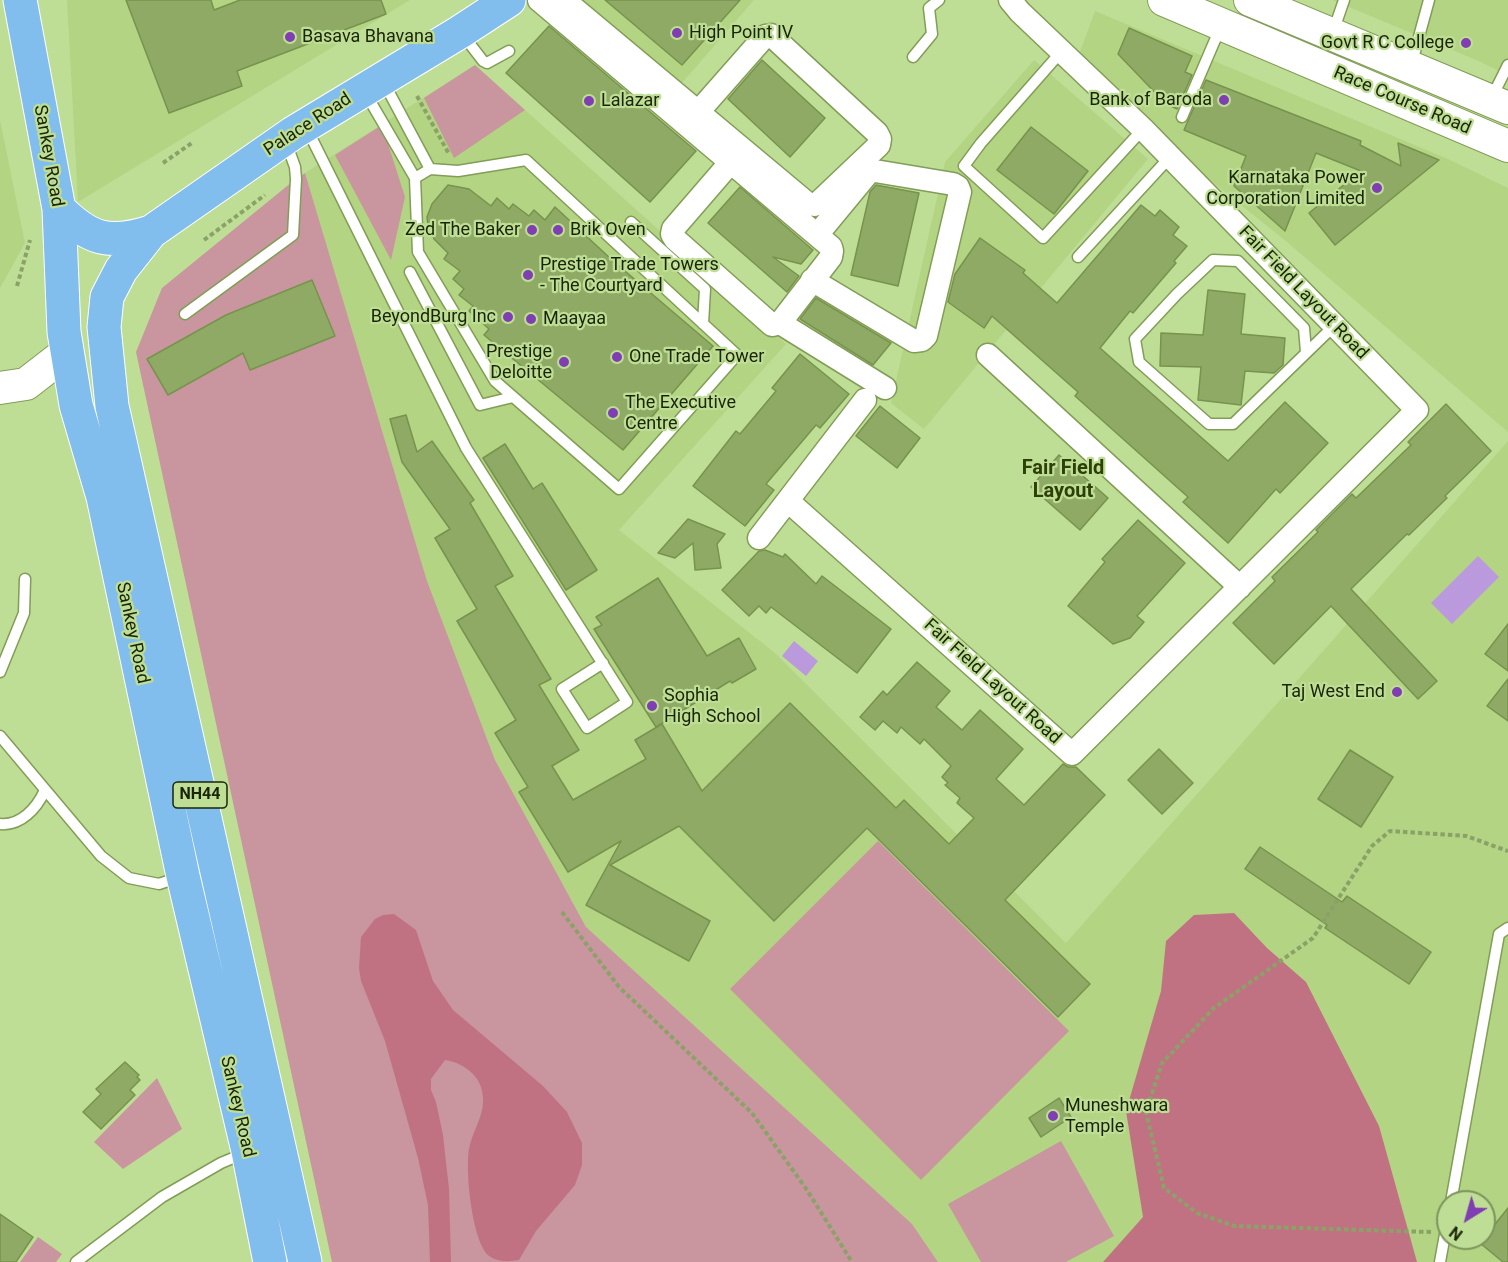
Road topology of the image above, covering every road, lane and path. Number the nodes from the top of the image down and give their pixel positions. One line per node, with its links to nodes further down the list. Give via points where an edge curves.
1 (20, 0): 35 (main road, Sankey Road)
2 (509, 0): 12 (main road, Palace Road)
3 (539, 0): 30 (street)
4 (564, 0): 22 (street)
5 (939, 0): 16 (lane, via 929,8 932,34)
6 (1010, 0): 15 (street, Fair Field Layout Road)
7 (1164, 0): 11 (main road, Race Course Road)
8 (1250, 0): 13 (main road, Race Course Road)
9 (1344, 0): 13 (lane)
10 (1429, 0): 18 (lane)
11 (1222, 23): 23 (lane); 27 (main road, Race Course Road)
12 (460, 32): 14 (lane, via 483,62); 19 (main road, Palace Road)
13 (1331, 35): 18 (main road, Race Course Road)
14 (509, 51)
15 (1061, 52): 24 (street, Fair Field Layout Road); 24 (lane, via 964,166 1043,238)
16 (913, 57)
17 (1508, 65): 21 (lane)
18 (1411, 66): 21 (main road, Race Course Road)
19 (373, 84): 25 (main road, Palace Road); 31 (lane); 33 (lane)
20 (417, 96): 32 (path)
21 (1499, 104)
22 (699, 111): 22 (street, via 814,205 879,145 877,133 771,36 765,36)
23 (1182, 117)
24 (1143, 129): 28 (street, Fair Field Layout Road)
25 (295, 132): 37 (main road, Palace Road); 46 (lane, via 293,235); 62 (lane, via 466,448)
26 (192, 143): 29 (path)
27 (1508, 146)
28 (1170, 157): 41 (lane); 49 (street, Fair Field Layout Road)
29 (162, 163)
30 (730, 163): 38 (street); 47 (street, via 672,234 768,323)
31 (430, 169): 32 (lane); 33 (lane)
32 (458, 171): 48 (lane, via 526,160)
33 (415, 178): 56 (lane, via 418,252 495,381)
34 (265, 195): 40 (path)
35 (59, 209): 37 (main road, via 77,227 101,238 126,239); 51 (main road, Sankey Road)
36 (631, 222): 48 (lane, via 705,289)
37 (151, 232): 42 (main road, Palace Road)
38 (817, 235): 44 (street, via 832,251); 44 (street, via 869,172 952,184 960,192 922,340 914,341)
39 (30, 240): 45 (path)
40 (204, 240)
41 (1078, 257)
42 (121, 270): 50 (main road, Sankey Road / NH44, via 108,297)
43 (410, 272): 56 (lane, via 480,405)
44 (812, 280): 47 (street)
45 (17, 286)
46 (185, 314)
47 (780, 322): 55 (street)
48 (703, 324): 56 (lane, via 738,355 619,489)
49 (1335, 325): 52 (lane); 61 (street, Fair Field Layout Road, via 1417,410)
50 (104, 327): 51 (main road); 76 (main road, Sankey Road / NH44, via 112,406)
51 (66, 352): 54 (main road, via 26,384); 68 (main road, Sankey Road, via 76,405 103,496)
52 (1306, 352): 52 (lane, via 1233,424 1209,424 1139,362 1135,339 1213,260 1238,261 1304,328)
53 (988, 355): 61 (street)
54 (0, 388)
55 (885, 388)
56 (513, 397)
57 (866, 400): 58 (street)
58 (788, 501): 59 (street); 61 (street, Fair Field Layout Road, via 1072,754)
59 (759, 538)
60 (25, 579): 63 (lane, via 24,613)
61 (1240, 587)
62 (603, 663): 62 (lane, via 627,702 587,728 562,689)
63 (0, 672)
64 (0, 736): 65 (lane)
65 (45, 790): 66 (lane, via 27,815 8,825); 68 (lane, via 101,856 129,878 159,884)
66 (0, 824)
67 (1508, 851): 73 (path, via 1466,836 1390,831 1371,846 1312,938 1214,1008 1162,1063 1146,1112 1164,1188 1197,1213 1234,1226)
68 (183, 876): 71 (main road, Sankey Road)
69 (562, 912): 77 (path, via 619,987 752,1113)
70 (1508, 928): 72 (lane, via 1499,934)
71 (248, 1151): 74 (lane, via 162,1197); 75 (main road, Sankey Road)
72 (1453, 1190)
73 (1436, 1232)
74 (76, 1262)
75 (270, 1262)
76 (306, 1262)
77 (852, 1262)

